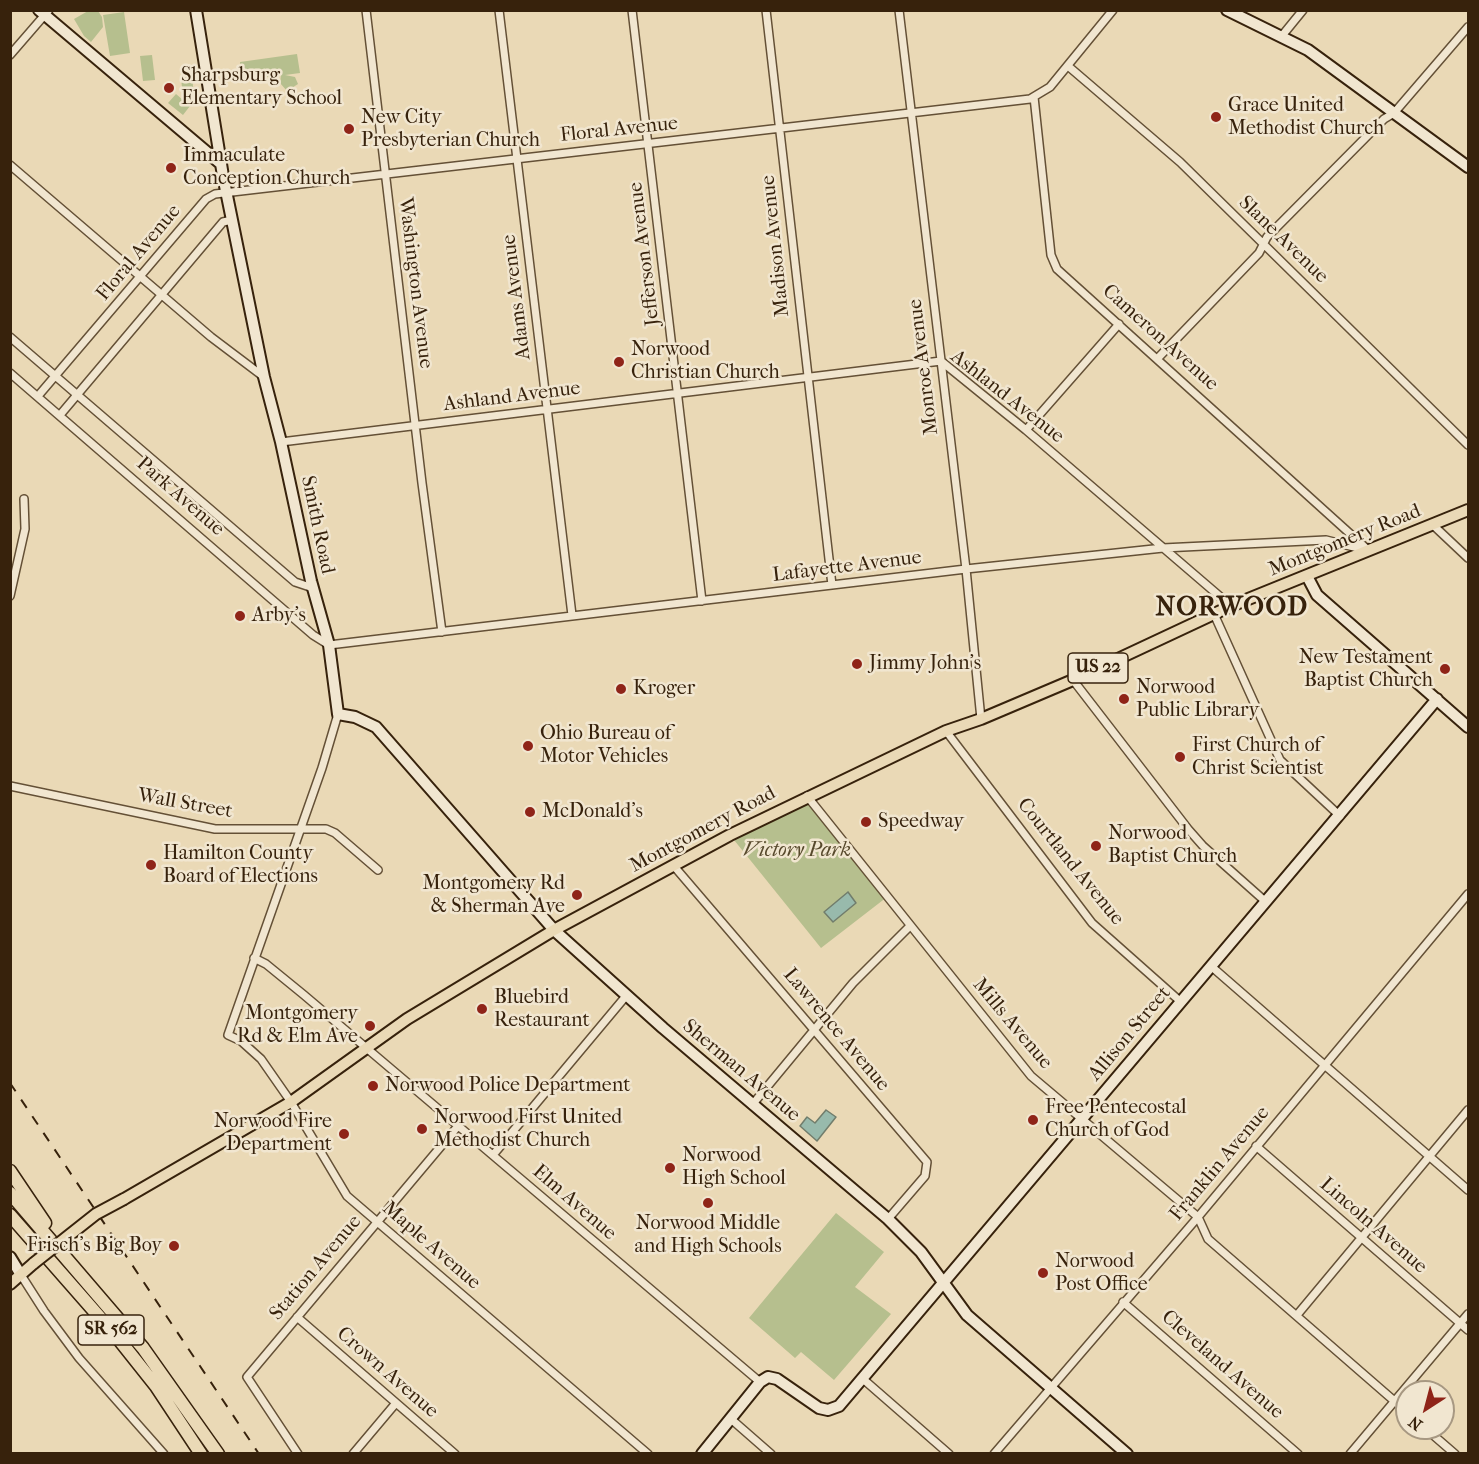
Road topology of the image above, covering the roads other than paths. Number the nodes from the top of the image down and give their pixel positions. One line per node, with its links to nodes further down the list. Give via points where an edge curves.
1 (196, 10): 21 (street, Smith Road)
2 (366, 10): 24 (street, Washington Avenue)
3 (499, 10): 20 (street, Adams Avenue)
4 (632, 10): 19 (street, Jefferson Avenue)
5 (766, 10): 18 (street, Madison Avenue)
6 (899, 10): 16 (street, Monroe Avenue)
7 (1113, 10): 14 (street)
8 (1227, 10): 12 (street)
9 (1303, 10): 12 (street)
10 (44, 12): 13 (street); 21 (street)
11 (1468, 27): 17 (street)
12 (1281, 37): 17 (street, via 1308,50)
13 (10, 55)
14 (1068, 66): 15 (street, via 1050,87); 27 (street, Slane Avenue, via 1180,162)
15 (1034, 97): 16 (street, Floral Avenue); 30 (street, Cameron Avenue, via 1053,262)
16 (910, 112): 18 (street, Floral Avenue); 33 (street, Monroe Avenue)
17 (1394, 113): 23 (street); 27 (street, via 1383,119 1275,228)
18 (779, 128): 19 (street, Floral Avenue); 37 (street, Madison Avenue)
19 (648, 144): 20 (street, Floral Avenue); 39 (street, Jefferson Avenue)
20 (517, 158): 24 (street, Floral Avenue); 41 (street, Adams Avenue)
21 (221, 164): 25 (street, Smith Road)
22 (10, 165): 28 (street)
23 (1468, 167)
24 (385, 176): 25 (street, Floral Avenue); 43 (street, Washington Avenue)
25 (226, 192): 26 (street, Smith Road); 28 (street, Floral Avenue, via 206,199)
26 (232, 220): 29 (street, via 224,222); 36 (street, Smith Road)
27 (1264, 245): 32 (street); 46 (street, Slane Avenue)
28 (141, 276): 29 (street); 35 (street, Floral Avenue)
29 (162, 294): 36 (street); 38 (street)
30 (1119, 324): 32 (street, Cameron Avenue); 44 (street)
31 (10, 337): 35 (street, Park Avenue)
32 (1158, 358): 51 (street, Cameron Avenue)
33 (941, 361): 37 (street, Ashland Avenue); 44 (street, Ashland Avenue); 53 (street, Monroe Avenue)
34 (10, 373): 40 (street, Park Avenue)
35 (56, 375): 38 (street, Park Avenue); 40 (street, Floral Avenue)
36 (264, 377): 45 (street, Smith Road)
37 (809, 379): 39 (street, Ashland Avenue); 55 (street, Madison Avenue)
38 (78, 393): 42 (street); 56 (street, Park Avenue, via 295,582)
39 (678, 393): 41 (street, Ashland Avenue); 58 (street, Jefferson Avenue)
40 (38, 396): 42 (street, Park Avenue)
41 (548, 409): 43 (street, Ashland Avenue); 61 (street, Adams Avenue)
42 (60, 415): 63 (street, Park Avenue)
43 (416, 425): 45 (street, Ashland Avenue); 62 (street, Washington Avenue)
44 (1026, 430): 50 (street, Ashland Avenue)
45 (281, 442): 56 (street, Smith Road)
46 (1468, 445)
47 (24, 499): 57 (street, via 25,529)
48 (1468, 510): 49 (main road, Montgomery Road / US 22)
49 (1433, 525): 51 (main road, Montgomery Road / US 22); 52 (street)
50 (1162, 548): 51 (street, Lafayette Avenue, via 1326,540); 53 (street, Lafayette Avenue); 59 (street, Ashland Avenue)
51 (1369, 550): 54 (main road, Montgomery Road / US 22)
52 (1468, 558)
53 (966, 569): 55 (street, Lafayette Avenue); 67 (street, Monroe Avenue)
54 (1307, 576): 59 (main road, Montgomery Road / US 22); 65 (street, via 1317,595)
55 (832, 585): 58 (street, Lafayette Avenue)
56 (313, 588): 63 (street, Smith Road)
57 (10, 596)
58 (702, 601): 61 (street, Lafayette Avenue)
59 (1231, 606): 60 (main road, Montgomery Road / US 22)
60 (1214, 614): 64 (main road, Montgomery Road / US 22); 72 (street, via 1280,760)
61 (572, 615): 62 (street, Lafayette Avenue)
62 (442, 632): 63 (street, Lafayette Avenue)
63 (329, 645): 66 (street, Smith Road)
64 (1073, 680): 67 (main road, Montgomery Road / US 22); 77 (street, via 1188,829)
65 (1437, 699): 68 (street); 72 (street, Allison Street)
66 (338, 714): 73 (street, Smith Road); 79 (street, Sherman Avenue, via 355,717 389,740)
67 (981, 719): 69 (main road, Montgomery Road / US 22)
68 (1468, 727)
69 (946, 731): 71 (main road, Montgomery Road / US 22); 83 (street, Courtland Avenue, via 1092,923)
70 (10, 786): 73 (street, Wall Street, via 215,829)
71 (807, 796): 74 (main road, Montgomery Road / US 22); 78 (street, Mills Avenue)
72 (1340, 816): 77 (street, Allison Street)
73 (298, 829): 75 (street, Wall Street, via 336,833); 80 (street, Smith Road)
74 (673, 865): 79 (main road, Montgomery Road / US 22); 84 (street, Lawrence Avenue)
75 (378, 870)
76 (1468, 894): 87 (street, Franklin Avenue)
77 (1266, 902): 81 (street, Allison Street)
78 (910, 926): 84 (street, via 853,983); 91 (street, Mills Avenue, via 1031,1076)
79 (554, 930): 82 (street, Sherman Avenue); 86 (main road, Montgomery Road / US 22, via 427,1006)
80 (254, 958): 85 (street, Smith Road); 86 (street, Elm Avenue)
81 (1212, 967): 83 (street, Allison Street); 87 (street)
82 (626, 996): 89 (street, Sherman Avenue); 94 (street)
83 (1180, 1002): 91 (street, Allison Street)
84 (815, 1030): 89 (street); 101 (street, Lawrence Avenue, via 927,1162 926,1176)
85 (228, 1035): 88 (street, Maple Avenue, via 261,1059)
86 (366, 1048): 88 (main road, Montgomery Road / US 22); 92 (street, Elm Avenue)
87 (1324, 1064): 93 (street, Franklin Avenue); 95 (street)
88 (291, 1102): 102 (street, Maple Avenue, via 341,1190); 106 (main road, Montgomery Road / US 22, bridge, via 96,1214)
89 (752, 1105): 101 (street, Sherman Avenue)
90 (1468, 1110): 95 (street)
91 (1082, 1118): 100 (street, Mills Avenue); 108 (street, Allison Street)
92 (458, 1126): 94 (street, Elm Avenue); 102 (street, Station Avenue)
93 (1256, 1146): 100 (street, Franklin Avenue); 103 (street, Lincoln Avenue)
94 (493, 1155): 117 (street, Elm Avenue)
95 (1429, 1156): 97 (street); 103 (street)
96 (10, 1171): 105 (highway)
97 (1468, 1190)
98 (10, 1193): 105 (highway, SR 562)
99 (10, 1215): 124 (highway, SR 562, via 117,1337 156,1386)
100 (1198, 1217): 109 (street, Franklin Avenue); 111 (street, Mills Avenue, via 1208,1239)
101 (888, 1219): 108 (street, Sherman Avenue, via 921,1252)
102 (377, 1222): 112 (street, Station Avenue); 129 (street, Maple Avenue)
103 (1360, 1237): 111 (street); 113 (street, Lincoln Avenue)
104 (10, 1257): 106 (street)
105 (72, 1264): 125 (highway, SR 562, via 143,1348)
106 (21, 1275): 107 (main road, Montgomery Road / US 22); 123 (street, via 79,1358)
107 (10, 1284)
108 (943, 1284): 115 (street, Allison Street); 118 (street, Sherman Avenue, via 967,1315)
109 (1123, 1302): 118 (street, Franklin Avenue); 135 (street, Cleveland Avenue)
110 (1468, 1314): 113 (street)
111 (1297, 1315): 119 (street, Mills Avenue)
112 (297, 1317): 120 (street, Crown Avenue); 126 (street, Station Avenue, via 247,1377)
113 (1461, 1323): 114 (street, Lincoln Avenue); 116 (street)
114 (1468, 1330)
115 (863, 1379): 117 (street, Allison Street, via 839,1406 828,1410 777,1379 768,1377); 132 (street)
116 (1413, 1380)
117 (760, 1382): 121 (street)
118 (1051, 1386): 133 (street, Franklin Avenue); 134 (street, Sherman Avenue)
119 (1395, 1402): 136 (street)
120 (396, 1403): 127 (street); 128 (street, Crown Avenue)
121 (731, 1419): 130 (street); 131 (street)
122 (1439, 1440): 137 (street)
123 (164, 1454)
124 (201, 1454)
125 (218, 1454)
126 (298, 1454)
127 (353, 1454)
128 (455, 1454)
129 (648, 1454)
130 (702, 1454)
131 (771, 1454)
132 (949, 1454)
133 (994, 1454)
134 (1127, 1454)
135 (1298, 1454)
136 (1350, 1454)
137 (1455, 1454)

